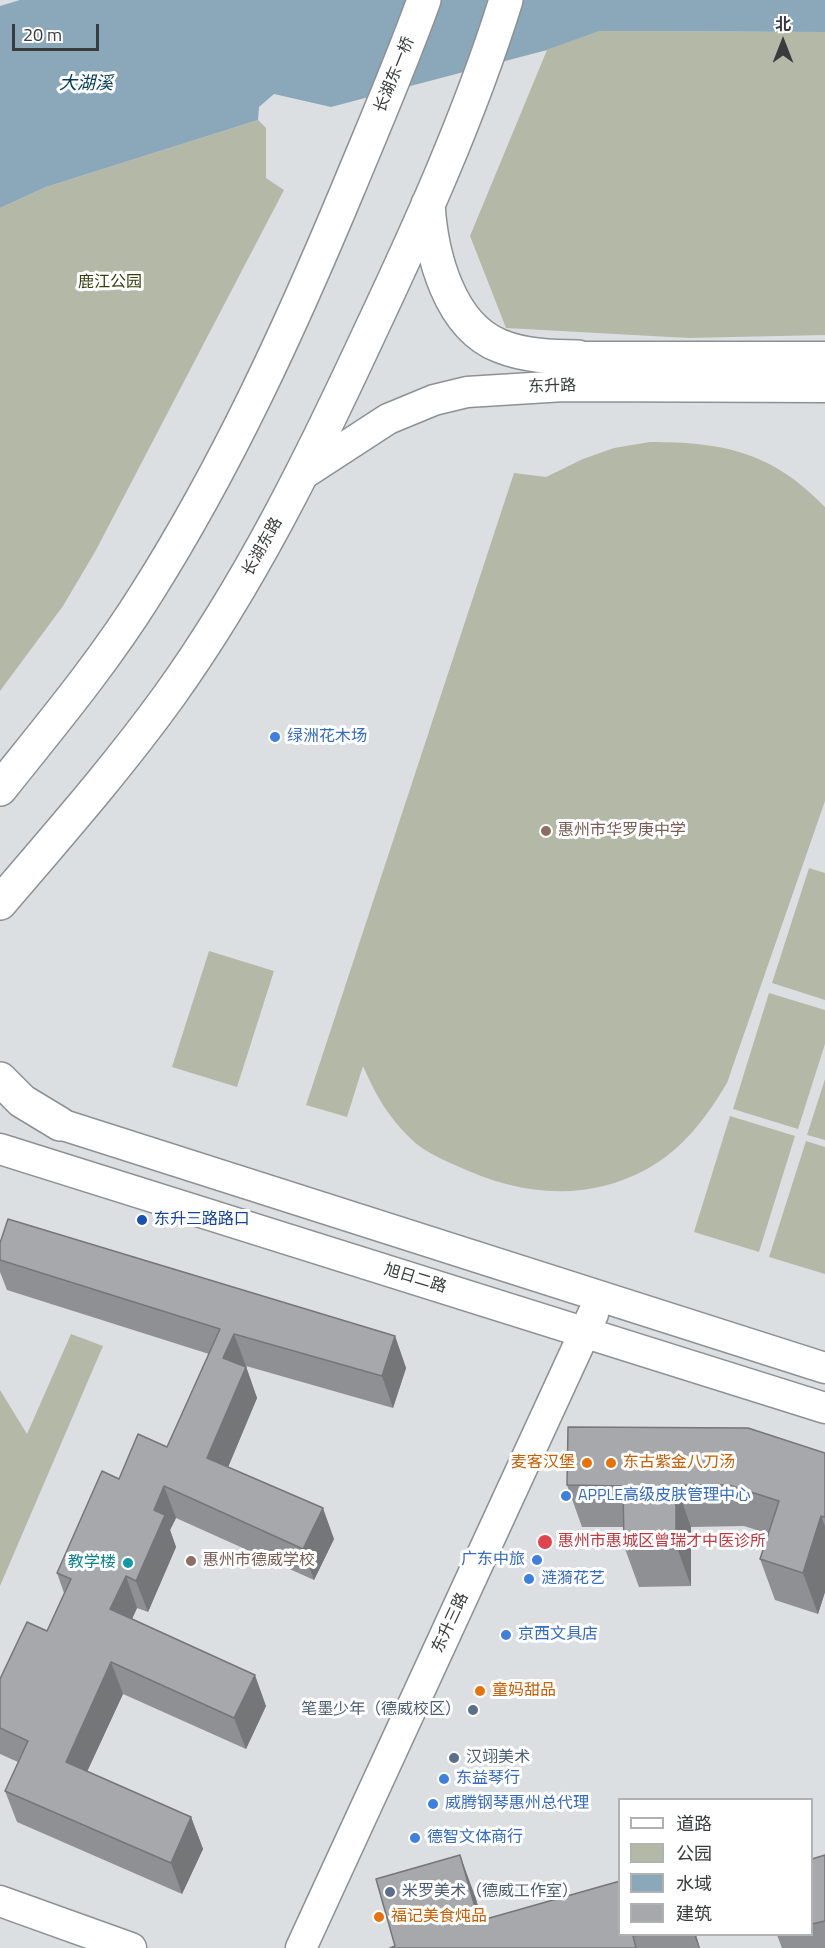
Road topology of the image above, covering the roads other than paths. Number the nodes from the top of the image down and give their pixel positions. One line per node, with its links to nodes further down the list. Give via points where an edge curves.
1 (424, 0): 8 (main road, 长湖东一桥, via 364,150 236,434 178,541 95,670)
2 (506, 0): 3 (main road, 长湖东路)
3 (428, 204): 4 (main road, via 440,267 458,308 472,327 511,350); 7 (main road, 长湖东路)
4 (578, 357): 5 (street, 东升路)
5 (825, 357)
6 (825, 387): 7 (street, 东升路, via 564,386 467,392 434,400 388,419)
7 (302, 475): 9 (main road, 长湖东路, via 222,618 170,695 116,766)
8 (0, 789)
9 (0, 903)
10 (0, 1079): 11 (main road, via 22,1101)
11 (60, 1124): 13 (street)
12 (3, 1150): 14 (street, 旭日二路)
13 (600, 1297): 14 (street, 东升三路); 15 (street)
14 (584, 1332): 16 (street, 旭日二路); 19 (street, 东升三路)
15 (825, 1368)
16 (825, 1408)
17 (0, 1901): 18 (street)
18 (131, 1948)
19 (301, 1948)

